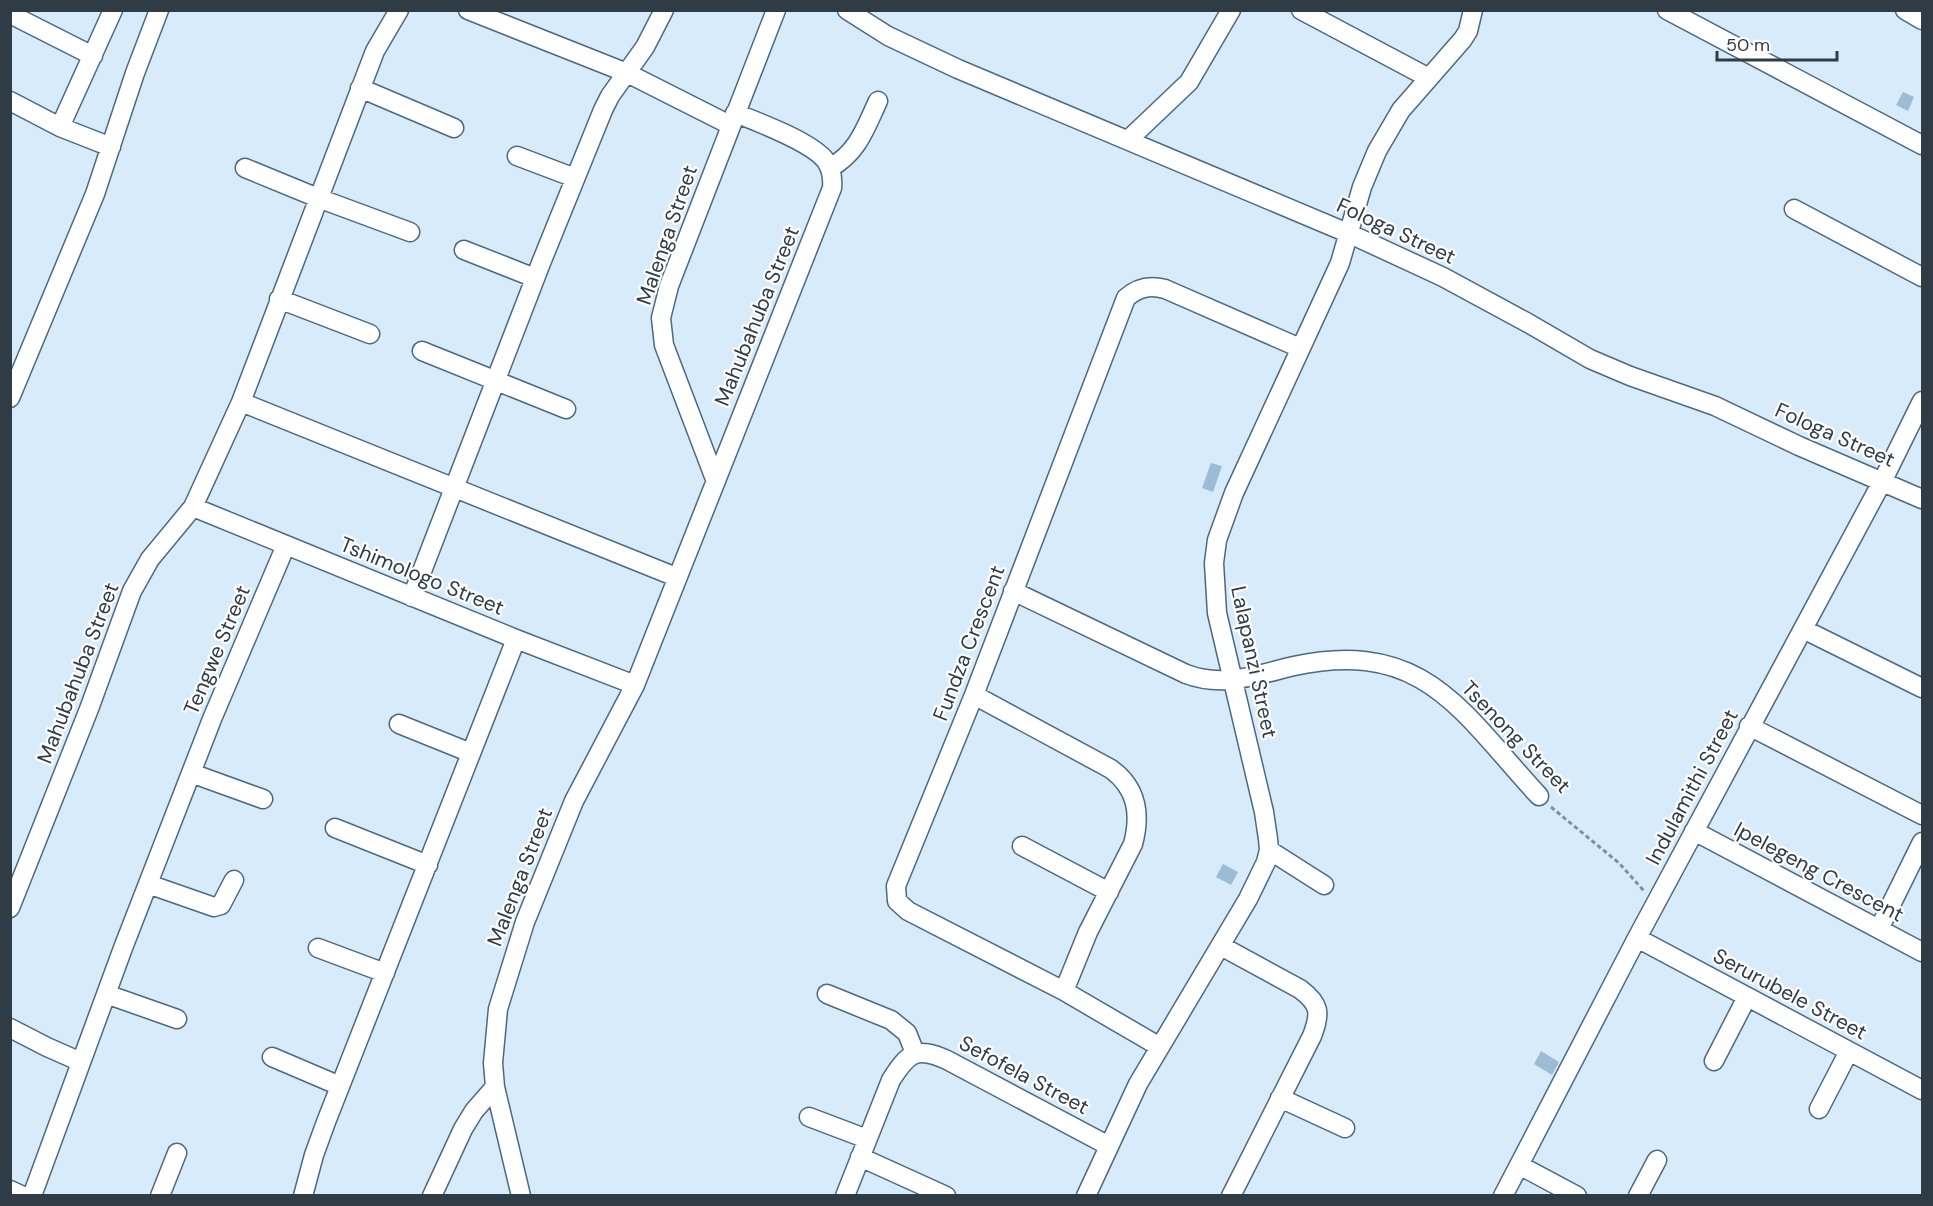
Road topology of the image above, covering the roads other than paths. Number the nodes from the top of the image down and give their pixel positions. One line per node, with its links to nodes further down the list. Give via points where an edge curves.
1 (113, 10): 15 (street)
2 (159, 10): 26 (street)
3 (399, 10): 18 (street, Mahubahuba Street, via 375,51)
4 (468, 10): 16 (street)
5 (664, 10): 16 (street)
6 (776, 10): 21 (street, Malenga Street)
7 (847, 10): 24 (street, Fologa Street, via 916,50)
8 (1231, 10): 24 (street, via 1189,82)
9 (1301, 10): 17 (street)
10 (1473, 10): 17 (street, Lalapanzi Street, via 1463,39)
11 (1905, 10): 14 (street)
12 (1677, 13): 25 (street)
13 (10, 14): 15 (street)
14 (1923, 20)
15 (93, 56): 22 (street)
16 (627, 73): 21 (street); 30 (street, via 603,110)
17 (1429, 78): 34 (street, Lalapanzi Street, via 1401,110 1382,142 1362,187)
18 (360, 88): 23 (street); 31 (street, Mahubahuba Street)
19 (10, 101): 22 (street)
20 (878, 101): 29 (street, via 858,144 844,160)
21 (733, 119): 29 (street, via 776,130 816,152); 47 (street, Malenga Street, via 669,286 662,318 668,355)
22 (60, 127): 26 (street)
23 (454, 128)
24 (1128, 140): 34 (street, Fologa Street)
25 (1921, 141)
26 (111, 147): 43 (street, via 73,250)
27 (517, 156): 30 (street)
28 (245, 168): 31 (street)
29 (830, 168): 47 (street, Mahubahuba Street, via 832,181 827,201)
30 (575, 178): 37 (street)
31 (318, 198): 33 (street); 38 (street, Mahubahuba Street)
32 (1794, 209): 36 (street)
33 (410, 232)
34 (1350, 234): 40 (street, Lalapanzi Street); 48 (street, Fologa Street, via 1472,291 1590,359 1715,406 1798,446)
35 (464, 250): 37 (street)
36 (1923, 277)
37 (535, 278): 42 (street)
38 (279, 299): 39 (street); 45 (street, Mahubahuba Street)
39 (370, 334)
40 (1300, 348): 54 (street, Fundza Crescent, via 1165,289 1155,286 1134,290 1118,314); 58 (street, Lalapanzi Street, via 1234,493 1217,540 1216,604)
41 (422, 351): 42 (street)
42 (495, 382): 46 (street); 49 (street)
43 (10, 398)
44 (1923, 401): 48 (street, Indulamithi Street)
45 (241, 402): 49 (street); 51 (street, Mahubahuba Street)
46 (566, 409)
47 (715, 478): 53 (street, Malenga Street)
48 (1883, 480): 50 (street, Fologa Street); 56 (street, Indulamithi Street)
49 (453, 487): 53 (street); 55 (street)
50 (1923, 499)
51 (194, 507): 52 (street, Tshimologo Street); 79 (street, Mahubahuba Street, via 150,559 132,591)
52 (285, 545): 55 (street, Tshimologo Street); 65 (street, Tengwe Street)
53 (676, 577): 59 (street, Malenga Street)
54 (1013, 591): 58 (street, Tsenong Street, via 1186,674 1210,681); 61 (street, Fundza Crescent)
55 (412, 597): 57 (street, Tshimologo Street)
56 (1803, 629): 60 (street); 63 (street, Indulamithi Street)
57 (516, 639): 59 (street, Tshimologo Street); 64 (street)
58 (1232, 680): 66 (street, Tsenong Street, via 1333,660 1368,662 1407,671 1429,682 1476,723); 73 (street, Lalapanzi Street, via 1264,812)
59 (634, 685): 99 (street, Malenga Street, via 574,801 512,960 496,1017)
60 (1923, 688)
61 (974, 695): 78 (street, via 1104,764 1129,787 1138,814 1137,829); 86 (street, Fundza Crescent, via 897,880 897,900 908,911)
62 (399, 724): 64 (street)
63 (1749, 726): 68 (street); 70 (street, Indulamithi Street)
64 (471, 753): 74 (street)
65 (191, 773): 67 (street); 76 (street, Tengwe Street)
66 (1539, 796)
67 (263, 799)
68 (1923, 815)
69 (335, 828): 74 (street)
70 (1694, 831): 80 (street, Ipelegeng Crescent); 81 (street, Indulamithi Street)
71 (1923, 842): 80 (street)
72 (1022, 846): 78 (street)
73 (1269, 850): 77 (street); 82 (street, Lalapanzi Street, via 1259,880)
74 (428, 865): 85 (street)
75 (234, 880): 76 (street, via 221,904 214,907)
76 (148, 884): 87 (street, Tengwe Street)
77 (1324, 885)
78 (1109, 892): 86 (street, via 1080,948)
79 (10, 908)
80 (1879, 929): 84 (street, Ipelegeng Crescent)
81 (1637, 938): 89 (street, Serurubele Street); 110 (street, Indulamithi Street)
82 (1221, 946): 92 (street, Lalapanzi Street); 101 (street, via 1300,989 1318,1009 1316,1026)
83 (318, 948): 85 (street)
84 (1923, 952)
85 (385, 973): 98 (street)
86 (1064, 992): 92 (street, Fundza Crescent)
87 (106, 994): 90 (street); 97 (street, Tengwe Street)
88 (827, 994): 94 (street, via 891,1020 907,1033)
89 (1747, 997): 93 (street, Serurubele Street); 96 (street)
90 (177, 1019)
91 (10, 1028): 97 (street)
92 (1160, 1047): 106 (street, Lalapanzi Street)
93 (1849, 1051): 100 (street, Serurubele Street); 102 (street)
94 (915, 1053): 105 (street, via 900,1065 891,1080); 106 (street, Sefofela Street, via 931,1052)
95 (272, 1057): 98 (street)
96 (1714, 1061)
97 (81, 1062): 113 (street, Tengwe Street)
98 (340, 1086): 115 (street)
99 (495, 1087): 116 (street, via 463,1129); 117 (street, Malenga Street)
100 (1923, 1090)
101 (1280, 1098): 104 (street); 121 (street)
102 (1819, 1109)
103 (810, 1117): 105 (street)
104 (1345, 1128)
105 (867, 1139): 108 (street)
106 (1109, 1146): 120 (street, Lalapanzi Street)
107 (177, 1153): 114 (street)
108 (860, 1158): 118 (street); 119 (street)
109 (1657, 1160): 124 (street)
110 (1519, 1165): 122 (street, Indulamithi Street); 123 (street)
111 (10, 1190): 112 (street)
112 (23, 1196)
113 (32, 1196)
114 (160, 1196)
115 (303, 1196)
116 (432, 1196)
117 (521, 1196)
118 (845, 1196)
119 (946, 1196)
120 (1086, 1196)
121 (1231, 1196)
122 (1503, 1196)
123 (1578, 1196)
124 (1638, 1196)

